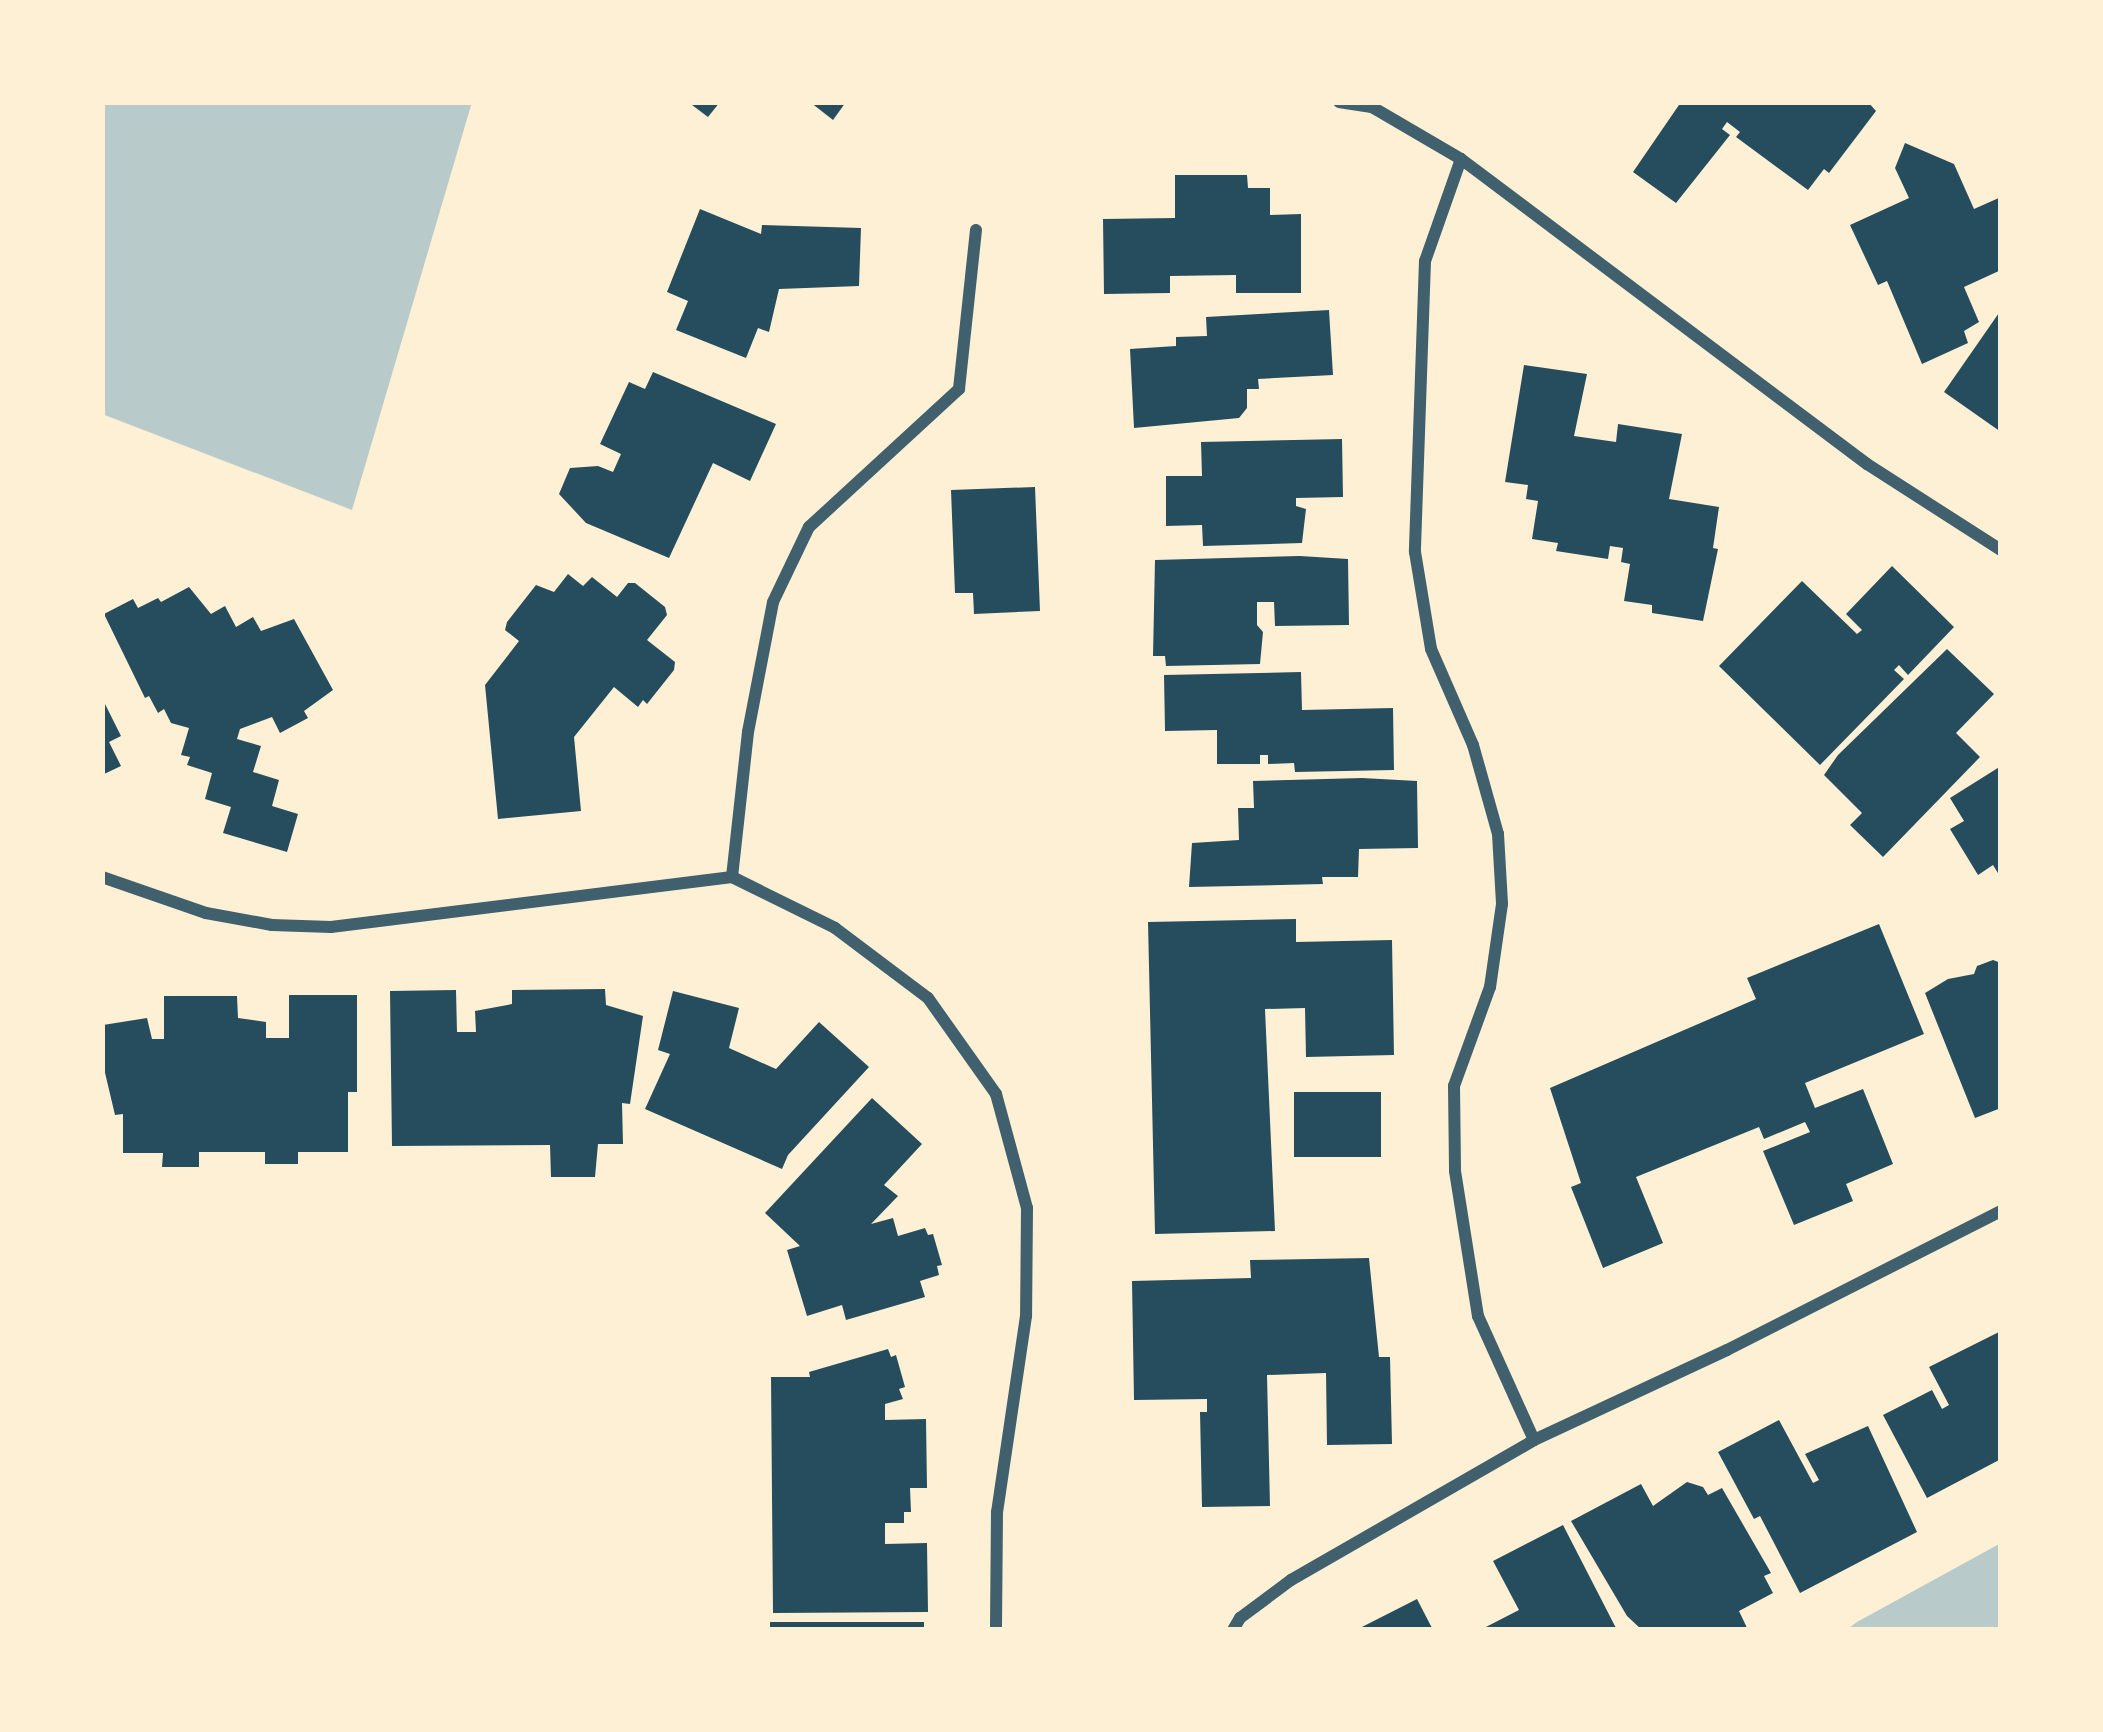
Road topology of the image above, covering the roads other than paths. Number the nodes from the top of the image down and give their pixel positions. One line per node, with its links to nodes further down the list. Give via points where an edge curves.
1 (1339, 102): 2 (street, via 1372,107)
2 (1460, 158): 4 (street, via 1867,464); 8 (street, via 1426,261 1415,552 1431,649 1473,745 1498,834 1502,904 1490,987 1454,1086 1455,1171 1478,1316)
3 (976, 230): 6 (street, via 959,389 809,527 773,602)
4 (2001, 550)
5 (102, 877): 6 (street, via 206,913 332,927)
6 (731, 877): 9 (street, via 835,928 928,998 996,1094 1027,1230 1026,1316 997,1512)
7 (2001, 1211): 8 (street)
8 (1534, 1440): 10 (street, via 1291,1580)
9 (996, 1630)
10 (1234, 1630)

